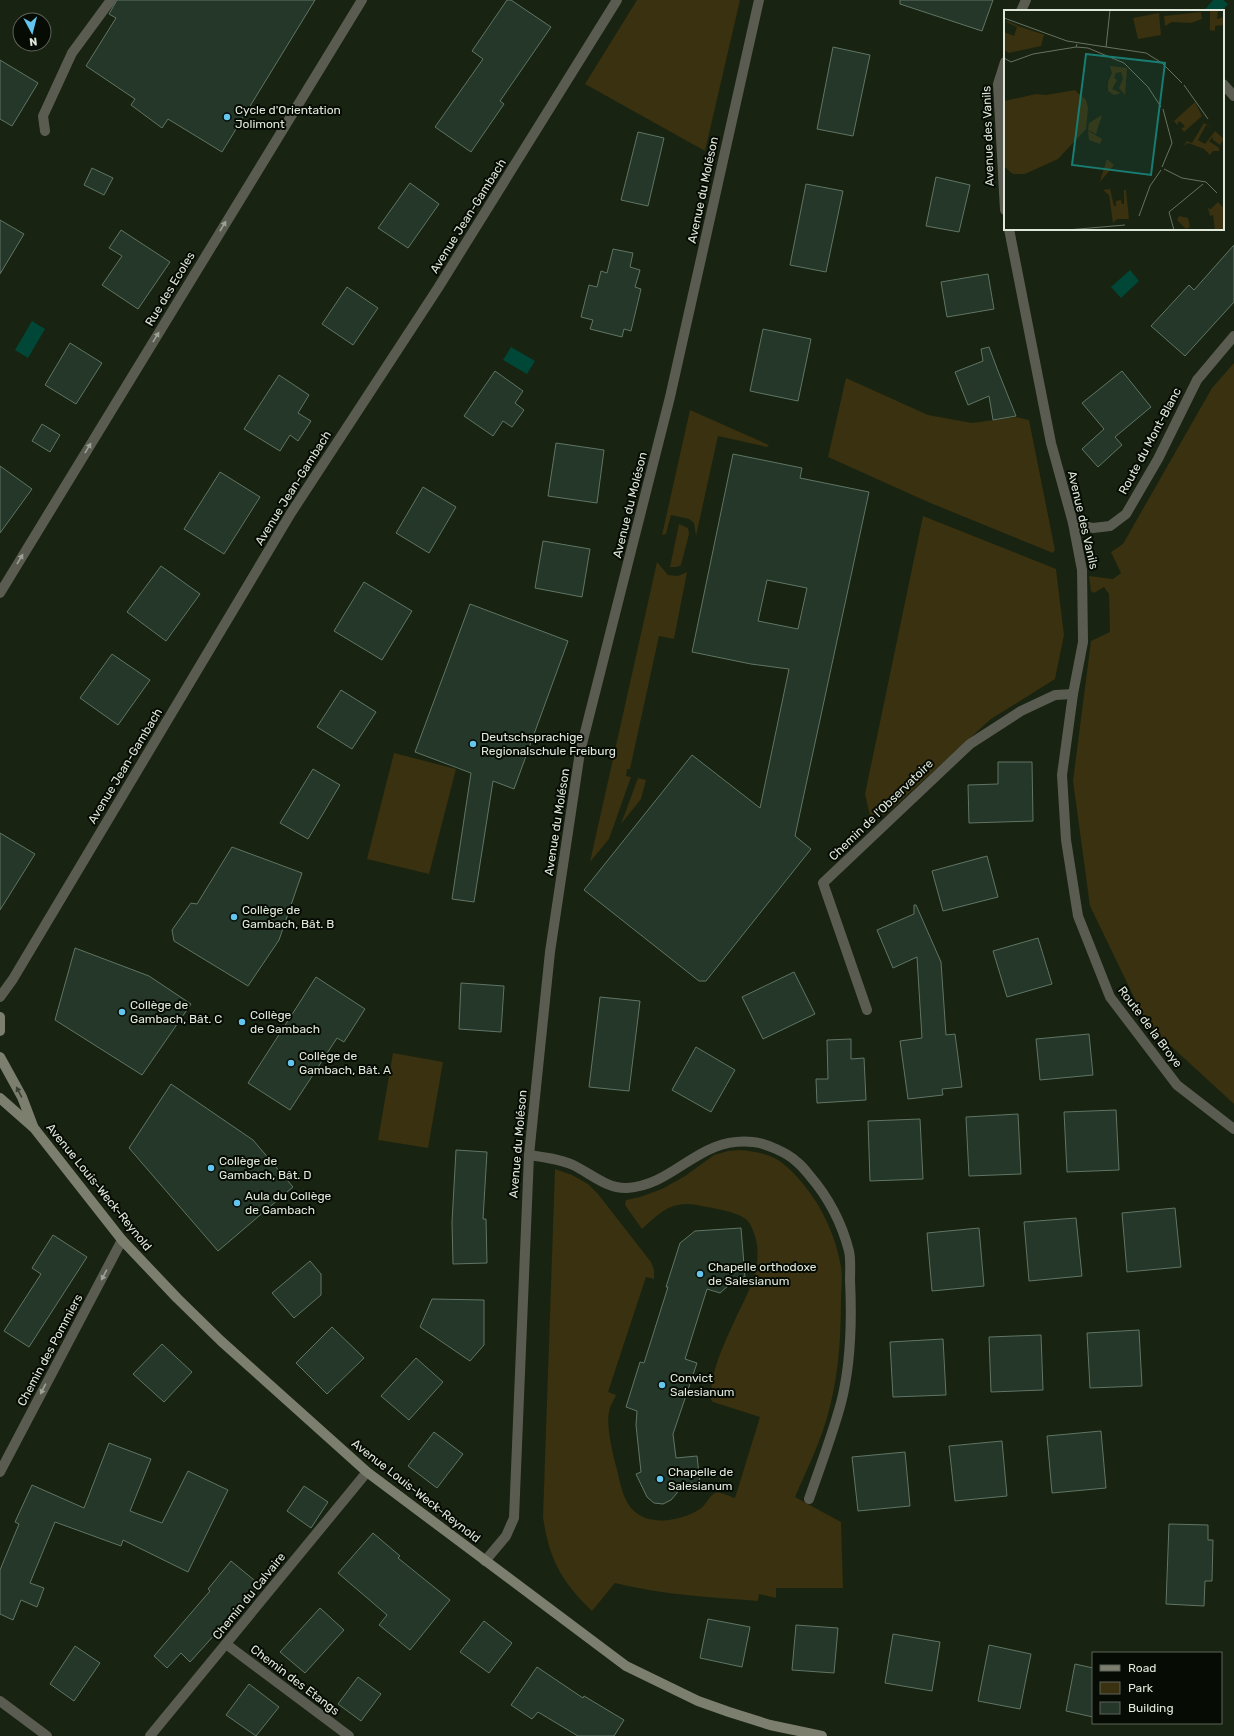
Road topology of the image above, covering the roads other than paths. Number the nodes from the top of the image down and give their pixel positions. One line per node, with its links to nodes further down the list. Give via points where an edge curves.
1 (112, 0): 10 (street, via 72,53 43,116)
2 (362, 0): 15 (street, Rue des Ecoles, one-way to 2)
3 (617, 0): 18 (street, Avenue Jean-Gambach, via 438,288 291,513)
4 (759, 0): 26 (street, Avenue du Moléson, via 670,397 580,752 551,945)
5 (1026, 0): 6 (street)
6 (1021, 10)
7 (1004, 65): 11 (street, Avenue des Vanils, via 998,84)
8 (1224, 85): 9 (street)
9 (1234, 96)
10 (45, 131)
11 (1004, 192)
12 (1009, 230): 14 (street, Avenue des Vanils, via 1051,443)
13 (1234, 336): 14 (street, Route du Mont-Blanc, via 1197,380 1158,459 1126,514 1110,526 1093,528)
14 (1073, 523): 16 (street, Avenue des Vanils, via 1084,586 1083,642)
15 (0, 592)
16 (1073, 694): 17 (street, Avenue des Vanils, via 1062,775 1066,840); 19 (street, Chemin de l'Observatoire, via 1056,695 1021,711 970,744 823,884)
17 (1078, 916): 25 (street, Route de la Broye, via 1110,998 1177,1085)
18 (0, 997)
19 (867, 1010)
20 (0, 1017): 21 (main road)
21 (0, 1031)
22 (0, 1057): 24 (main road, Avenue Louis-Weck-Reynold, one-way to 22, via 22,1097)
23 (0, 1098): 24 (main road, Avenue Louis-Weck-Reynold)
24 (34, 1128): 27 (main road, Avenue Louis-Weck-Reynold)
25 (1234, 1129)
26 (529, 1155): 30 (street, via 573,1165 601,1181 625,1188 645,1185 666,1176 708,1149 731,1142 754,1142 796,1160 818,1185 836,1214 849,1252 850,1354 841,1402); 31 (street, Avenue du Moléson, via 514,1518 506,1536)
27 (122, 1240): 28 (street, Chemin des Pommiers, one-way to 28); 29 (main road, Avenue Louis-Weck-Reynold, via 216,1336)
28 (0, 1472)
29 (367, 1472): 31 (main road, Avenue Louis-Weck-Reynold); 32 (street, Chemin du Calvaire)
30 (809, 1499)
31 (485, 1561): 37 (main road, Avenue Louis-Weck-Reynold, via 626,1666 698,1701 770,1724)
32 (226, 1644): 35 (street, Chemin du Calvaire); 36 (street, Chemin des Etangs)
33 (0, 1701): 34 (street)
34 (43, 1735)
35 (150, 1736)
36 (349, 1736)
37 (822, 1736)

